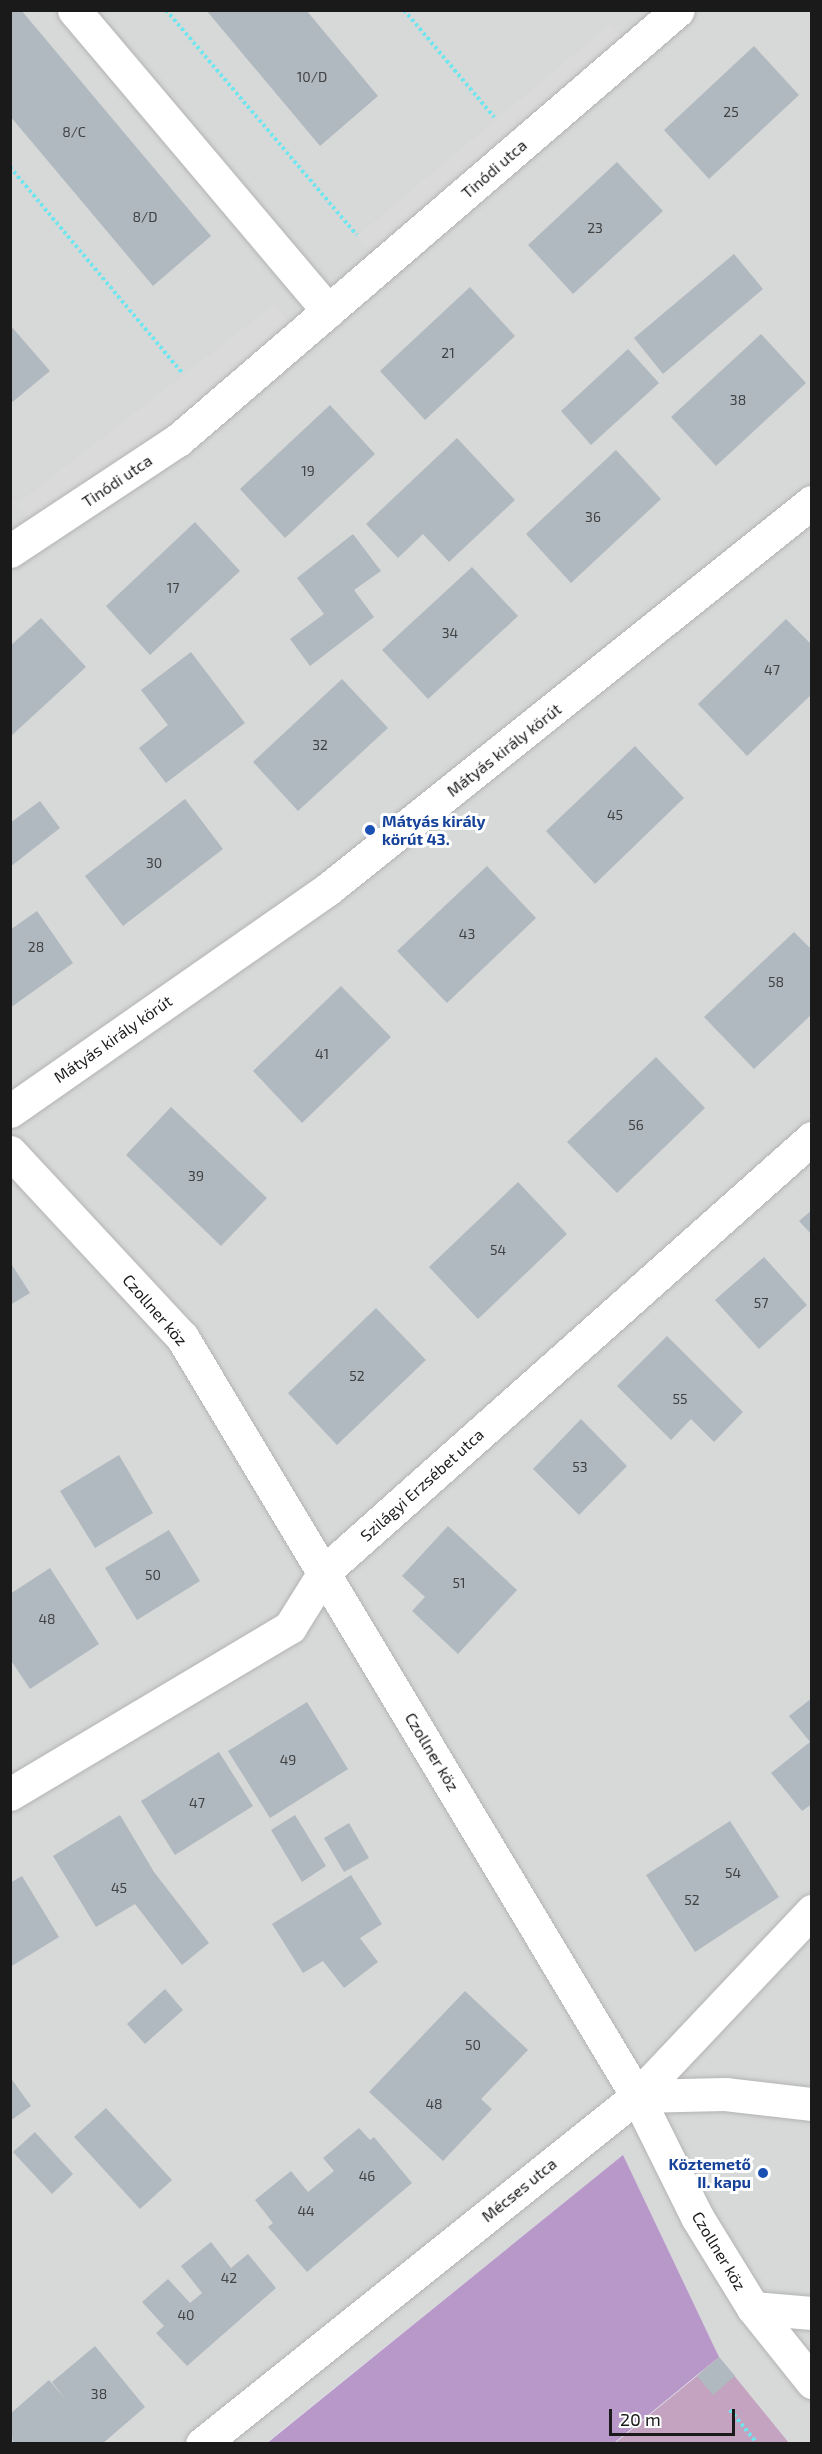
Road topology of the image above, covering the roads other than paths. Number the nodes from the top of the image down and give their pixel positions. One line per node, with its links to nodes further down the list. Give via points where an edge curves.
1 (74, 10): 3 (street)
2 (661, 16): 3 (street, Tinódi utca)
3 (328, 311): 5 (street, Tinódi utca, via 178,440)
4 (812, 502): 6 (street, Mátyás király körút, via 328,889)
5 (10, 551)
6 (10, 1111)
7 (812, 1138): 9 (street, Szilágyi Erzsébet utca)
8 (10, 1152): 9 (street, Czollner köz, via 182,1337)
9 (325, 1571): 10 (street, Szilágyi Erzsébet utca, via 290,1627); 12 (street, Czollner köz)
10 (10, 1794)
11 (812, 1911): 12 (street, Mécses utca)
12 (637, 2096): 13 (street, via 725,2094); 14 (street, Czollner köz, via 698,2217); 17 (street, Mécses utca)
13 (812, 2104)
14 (753, 2308): 15 (street); 16 (street, Czollner köz)
15 (812, 2313)
16 (812, 2382)
17 (202, 2444)

